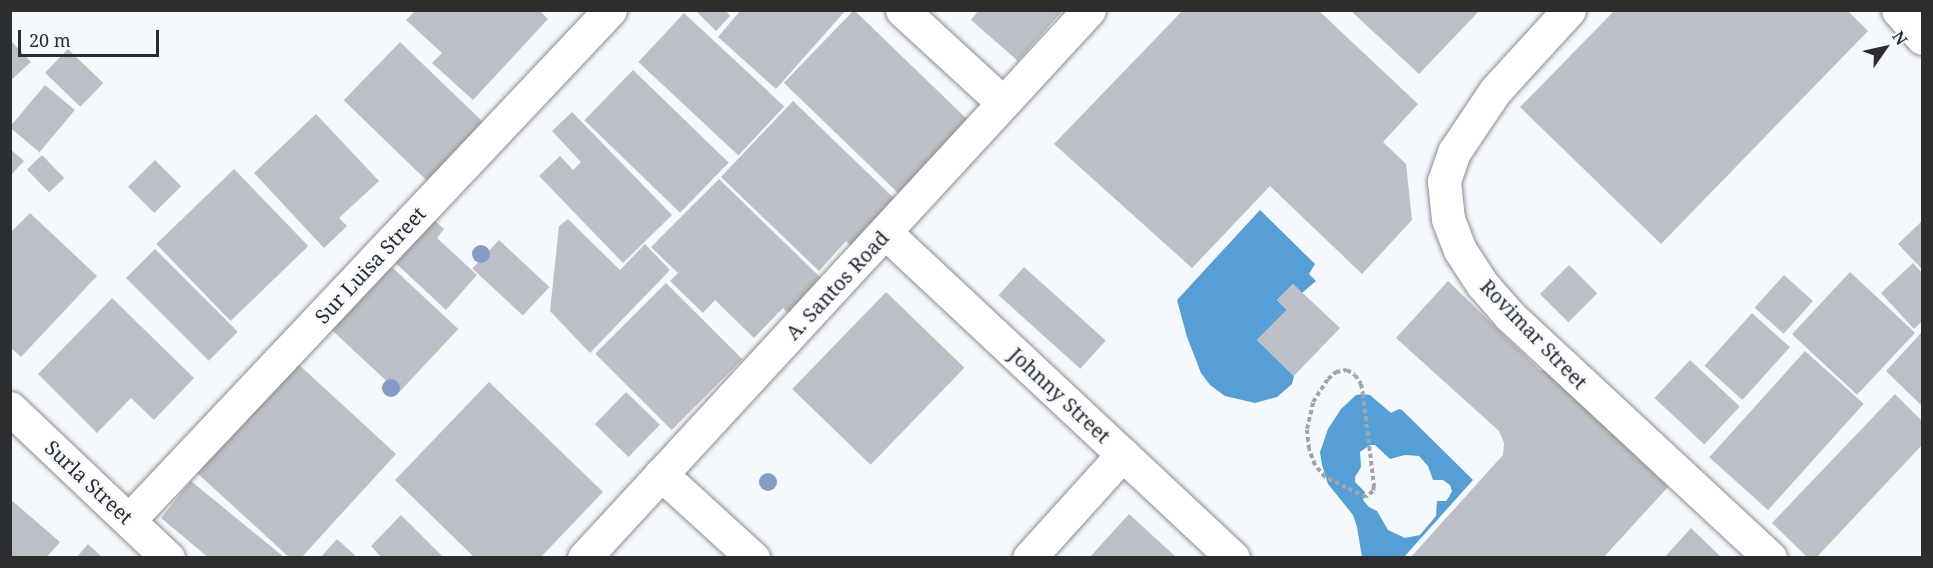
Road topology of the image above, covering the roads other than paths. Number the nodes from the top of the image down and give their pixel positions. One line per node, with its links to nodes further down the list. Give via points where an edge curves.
1 (610, 10): 12 (street, Sur Luisa Street)
2 (902, 10): 7 (street)
3 (1089, 10): 7 (street, A. Santos Road)
4 (1569, 10): 18 (street, Rovimar Street, via 1495,91 1454,152 1444,181 1448,219 1460,250 1510,316)
5 (1898, 10): 6 (street)
6 (1923, 38)
7 (1003, 103): 8 (street, A. Santos Road)
8 (886, 233): 10 (street, Johnny Street); 11 (street, A. Santos Road)
9 (10, 408): 12 (street, Surla Street)
10 (1123, 454): 16 (street); 17 (street, Johnny Street)
11 (661, 474): 14 (street, A. Santos Road); 15 (street)
12 (129, 520): 13 (street, Surla Street)
13 (168, 558)
14 (584, 558)
15 (753, 558)
16 (1029, 558)
17 (1233, 558)
18 (1770, 558)

